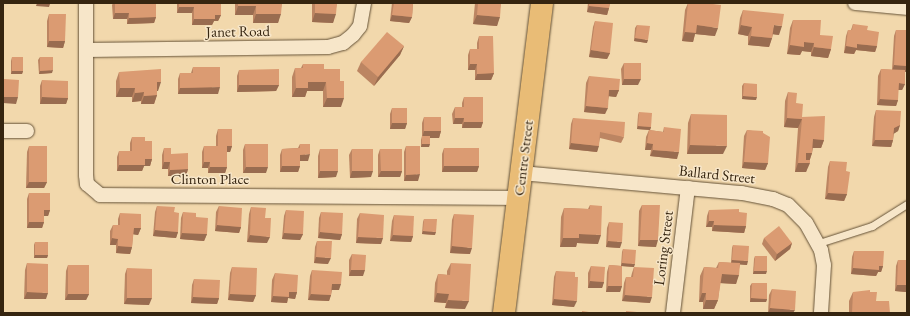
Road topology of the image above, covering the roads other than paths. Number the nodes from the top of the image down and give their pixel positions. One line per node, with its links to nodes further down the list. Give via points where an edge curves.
1 (86, 3): 6 (street, Clinton Place)
2 (364, 3): 6 (street, Janet Road, via 360,26 353,35 343,43 328,46)
3 (542, 3): 9 (main road, Centre Street)
4 (855, 3): 5 (street)
5 (907, 8)
6 (86, 50): 11 (street, Clinton Place, via 86,175 87,184 100,195)
7 (3, 131): 8 (street)
8 (27, 131)
9 (521, 173): 10 (street, Ballard Street); 11 (main road, Centre Street)
10 (688, 188): 13 (street, Ballard Street, via 773,199 794,210 812,230); 15 (street, Loring Street)
11 (518, 198): 14 (main road, Centre Street)
12 (907, 204): 13 (lane, via 872,226)
13 (819, 243): 16 (street, Ballard Street, via 824,265)
14 (504, 313)
15 (673, 313)
16 (821, 313)

